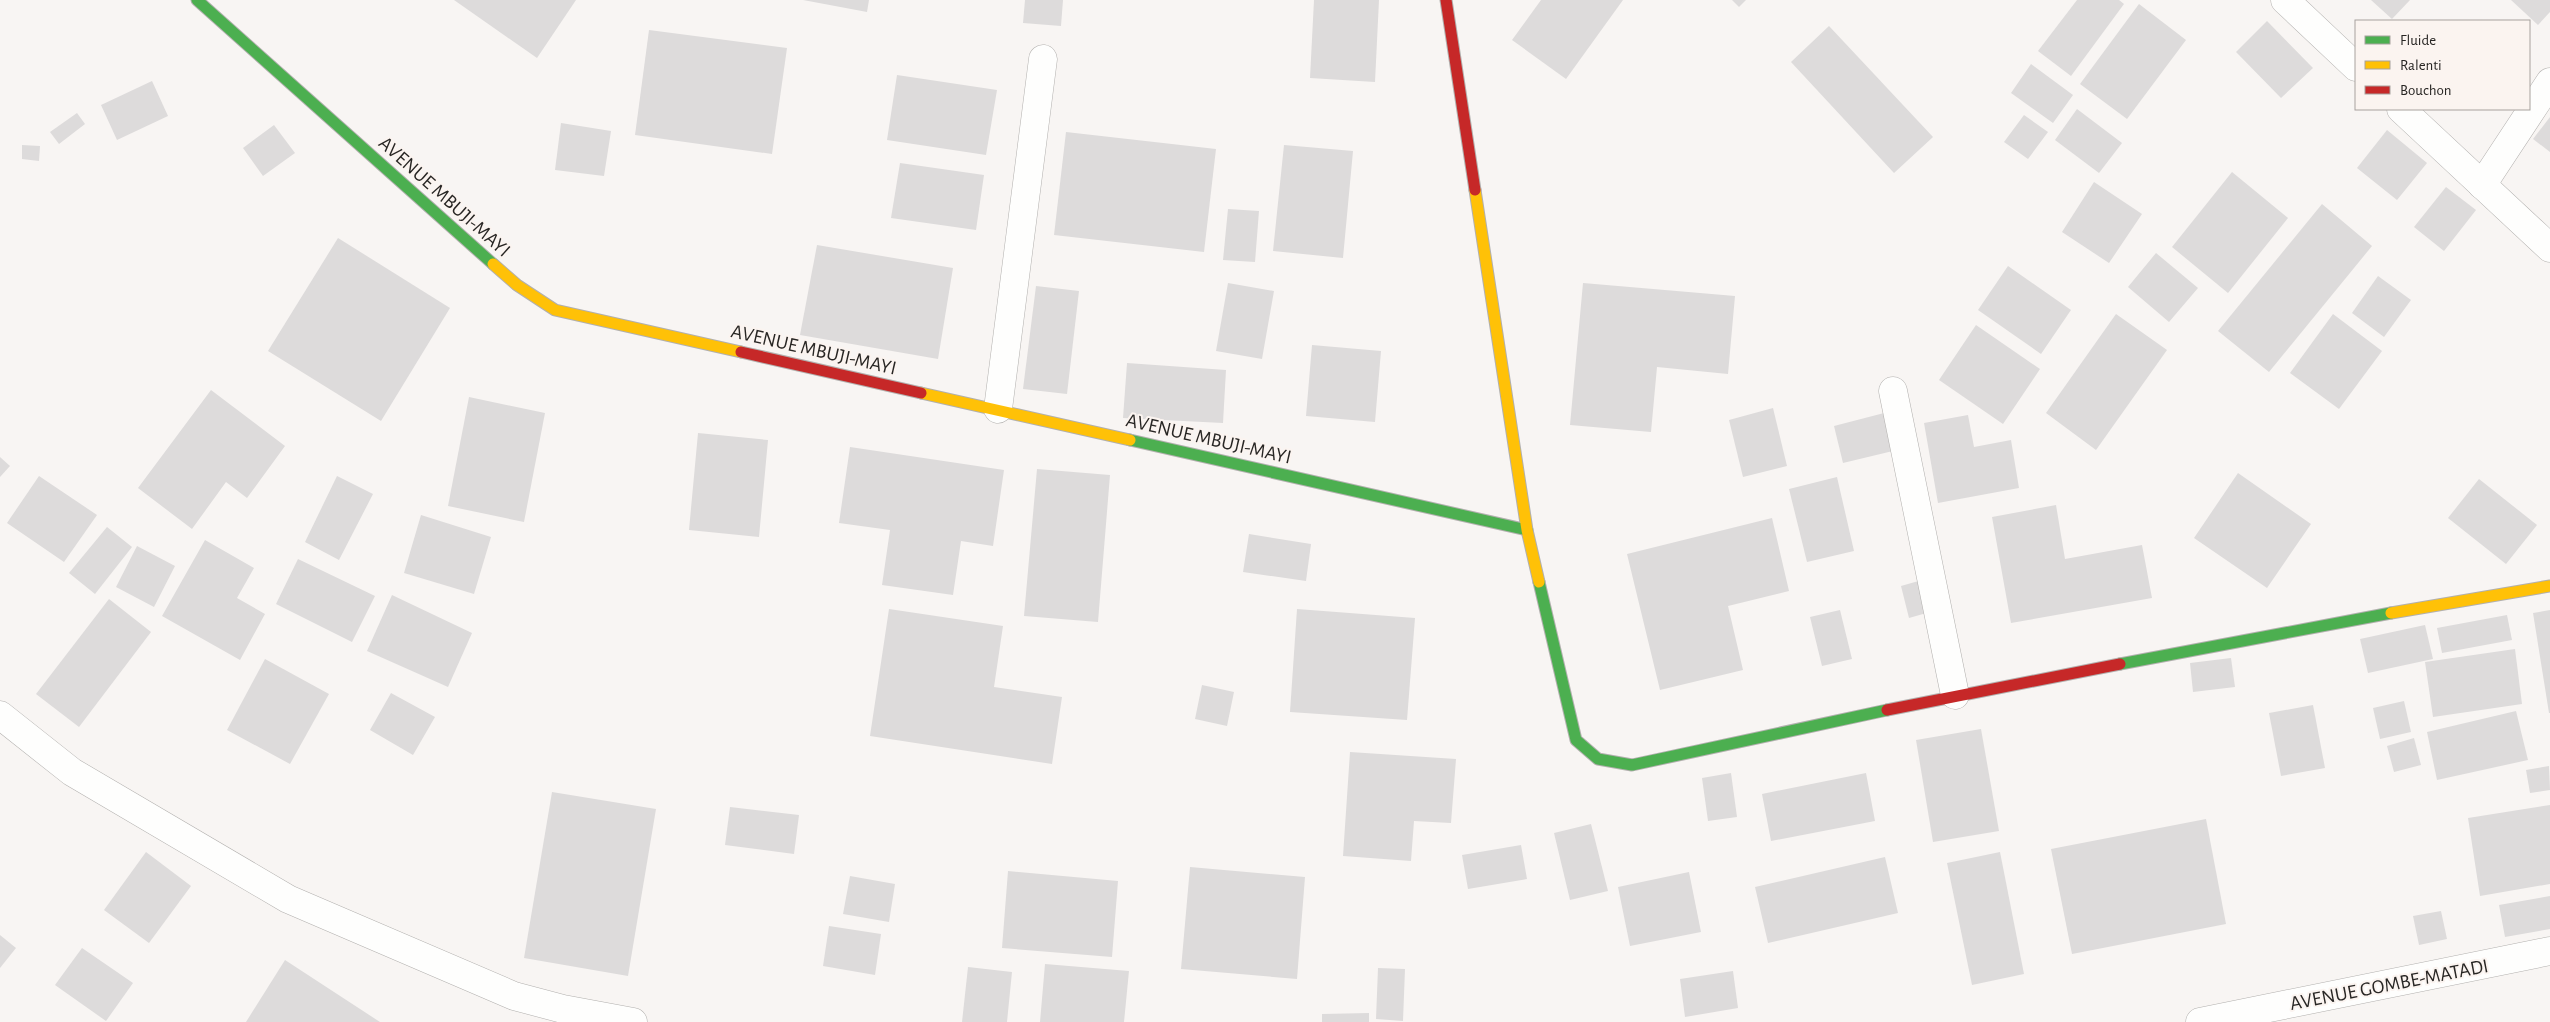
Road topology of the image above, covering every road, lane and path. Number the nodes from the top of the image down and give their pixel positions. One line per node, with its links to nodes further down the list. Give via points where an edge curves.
1 (197, 0): 11 (street, AVENUE MBUJI-MAYI, via 517,285 555,310)
2 (1446, 0): 12 (street)
3 (2285, 0): 5 (street)
4 (1043, 59): 11 (street)
5 (2355, 66)
6 (2550, 82): 8 (street)
7 (2402, 110): 8 (street)
8 (2482, 186): 9 (street)
9 (2550, 248)
10 (1893, 391): 14 (street)
11 (998, 409): 12 (street, AVENUE MBUJI-MAYI)
12 (1527, 530): 14 (street, via 1576,740 1598,759 1632,766)
13 (2550, 586): 14 (street, via 2366,617)
14 (1955, 695)
15 (0, 714): 17 (street, via 72,772 288,899 514,996)
16 (2550, 951): 18 (street, AVENUE GOMBE-MATADI)
17 (633, 1022)
18 (2200, 1022)

